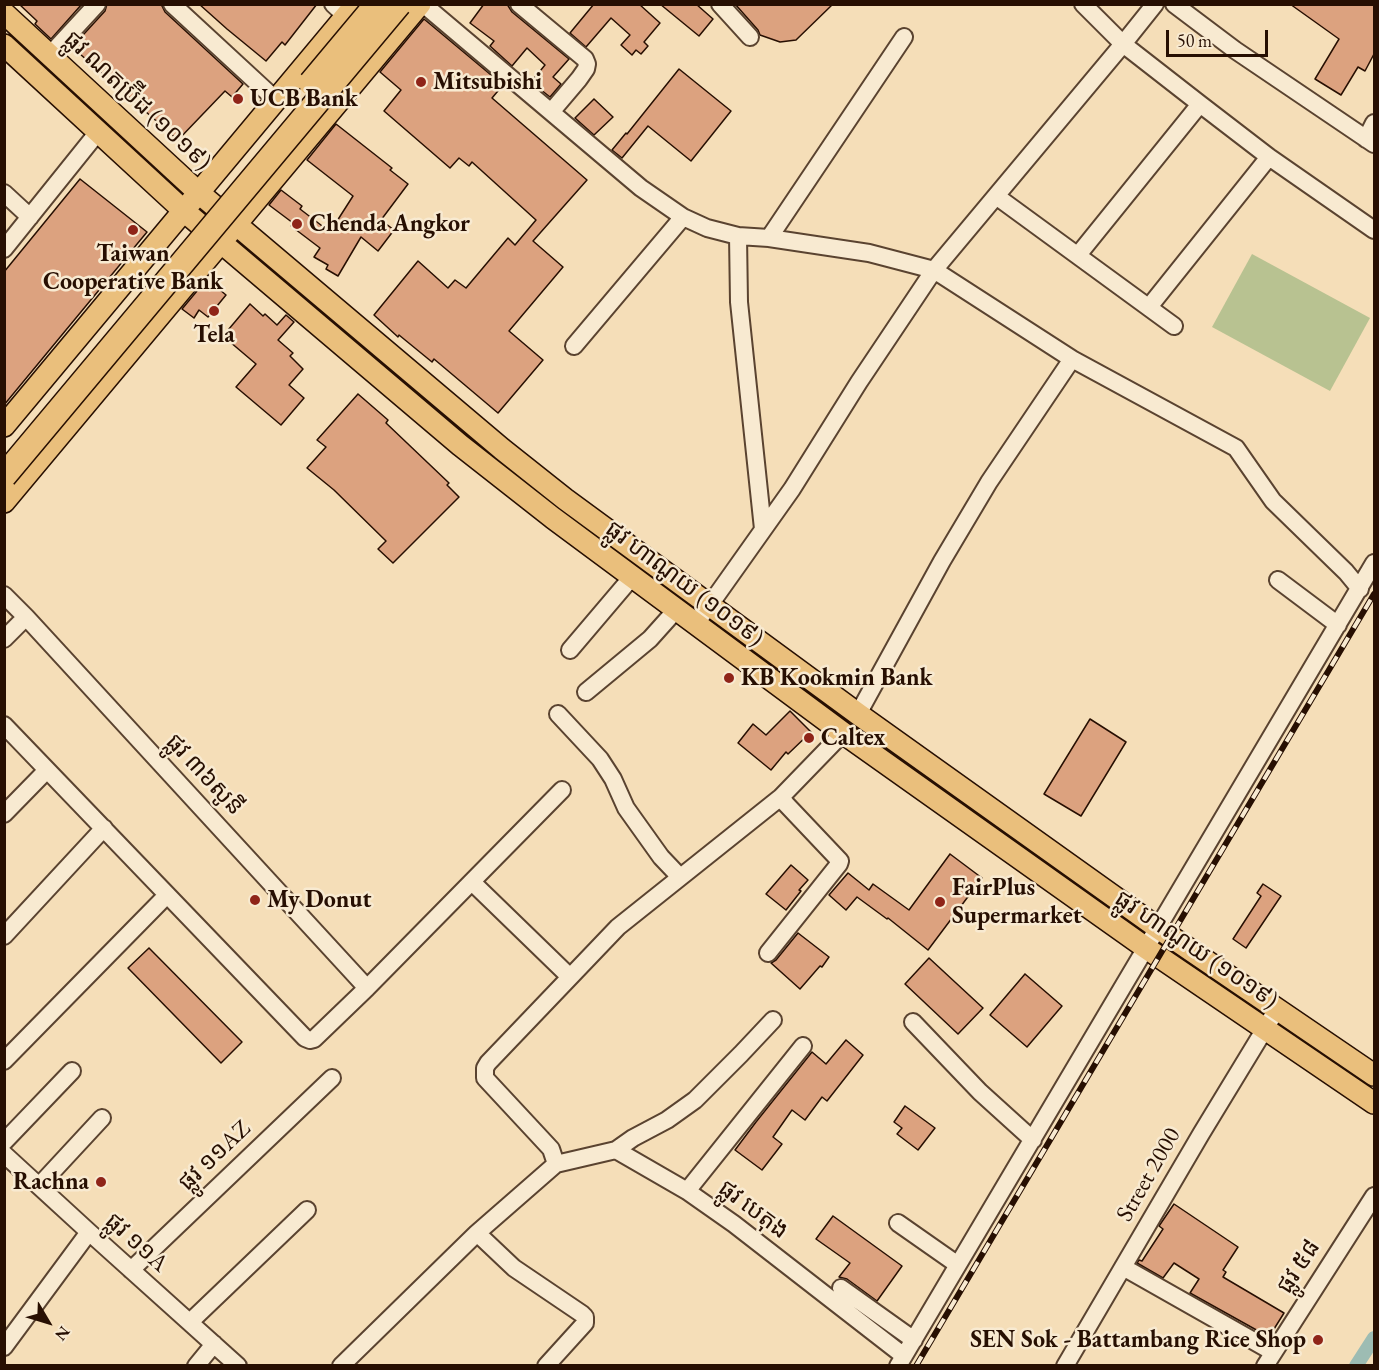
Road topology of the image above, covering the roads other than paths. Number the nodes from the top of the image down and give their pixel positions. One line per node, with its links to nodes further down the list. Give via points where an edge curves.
1 (97, 4): 18 (street)
2 (172, 4): 19 (street)
3 (377, 4): 46 (highway, bridge)
4 (399, 4): 48 (highway, bridge)
5 (422, 4): 17 (main road); 21 (street)
6 (519, 4): 21 (street, via 587,64)
7 (720, 4): 13 (street)
8 (1083, 4): 15 (street)
9 (1155, 4): 15 (street)
10 (1174, 4): 24 (street)
11 (345, 8): 17 (main road, via 344,32 352,46 367,52); 19 (main road)
12 (4, 14): 18 (main road, ផ្លូវ ណតប្រ៊ីដ (១០១៩))
13 (750, 37)
14 (904, 37): 35 (street)
15 (1124, 44): 20 (street); 28 (street)
16 (4, 45): 23 (main road, ផ្លូវ ណតប្រ៊ីដ (១០១៩))
17 (385, 47): 32 (main road)
18 (49, 56): 27 (main road, ផ្លូវ ណតប្រ៊ីដ (១០១៩))
19 (276, 100): 27 (main road)
20 (1200, 104): 25 (street); 38 (street)
21 (551, 112): 31 (street, via 641,188)
22 (1374, 123): 24 (street)
23 (98, 132): 29 (main road, ផ្លូវ ណតប្រ៊ីដ (១០១៩)); 30 (street)
24 (1370, 142)
25 (1269, 157): 33 (street); 40 (street)
26 (4, 193): 30 (street)
27 (199, 193): 29 (main road); 32 (main road, ផ្លូវ ណតប្រ៊ីដ (១០១៩))
28 (996, 196): 38 (street); 39 (street)
29 (184, 211): 36 (main road, ផ្លូវ ណតប្រ៊ីដ (១០១៩)); 44 (main road)
30 (30, 217): 37 (street)
31 (683, 217): 34 (street); 42 (street)
32 (236, 225): 36 (main road); 56 (main road, ផ្លូវ ហាណូយ (១០១៩), via 502,449)
33 (1374, 230)
34 (738, 236): 35 (street); 50 (street, via 739,302)
35 (769, 237): 39 (street, via 869,253)
36 (221, 243): 47 (main road); 52 (main road, ផ្លូវ ហាណូយ (១០១៩), via 478,460)
37 (4, 249)
38 (1078, 255): 40 (street)
39 (934, 270): 43 (street); 50 (street)
40 (1149, 306): 41 (street)
41 (1174, 326)
42 (574, 346)
43 (1072, 359): 54 (street, via 1236,448 1274,501); 65 (street, via 989,482)
44 (4, 426)
45 (4, 434): 47 (main road, via 12,432 28,439 35,452)
46 (4, 452)
47 (34, 467): 49 (main road)
48 (4, 476)
49 (4, 502)
50 (763, 529): 56 (street)
51 (1374, 563): 54 (street)
52 (632, 577): 57 (main road, ផ្លូវ ហាណូយ (១០១៩)); 62 (street)
53 (1278, 580): 60 (street)
54 (1360, 589): 60 (street)
55 (4, 595): 58 (street, ផ្លូវ ៣៦សូនី)
56 (709, 606): 59 (street); 65 (main road, ផ្លូវ ហាណូយ (១០១៩))
57 (676, 610): 59 (main road, ផ្លូវ ហាណូយ (១០១៩)); 63 (street, via 651,639)
58 (26, 617): 61 (street); 81 (street, ផ្លូវ ៣៦សូនី)
59 (695, 624): 67 (main road, ផ្លូវ ហាណូយ (១០១៩))
60 (1338, 625): 76 (street)
61 (4, 639)
62 (570, 650)
63 (586, 692)
64 (558, 714): 73 (street, via 600,759 626,808)
65 (858, 714): 76 (main road, ផ្លូវ ហាណូយ (១០១៩))
66 (4, 725): 68 (street)
67 (843, 733): 70 (street); 78 (main road, ផ្លូវ ហាណូយ (១០១៩))
68 (47, 770): 71 (street); 72 (street)
69 (562, 790): 74 (street)
70 (781, 797): 73 (street); 79 (street, via 840,861)
71 (4, 814)
72 (104, 828): 75 (street); 77 (street)
73 (680, 877): 80 (street, via 618,927)
74 (472, 882): 80 (street); 81 (street)
75 (167, 895): 81 (street, via 305,1038 314,1039); 87 (street)
76 (1158, 928): 78 (street); 82 (main road, ផ្លូវ ហាណូយ (១០១៩))
77 (4, 936)
78 (1146, 948): 85 (main road, ផ្លូវ ហាណូយ (១០១៩)); 93 (street)
79 (768, 953)
80 (570, 977): 97 (street, via 485,1068 485,1078 551,1149)
81 (367, 988)
82 (1277, 1009): 85 (street, Street 2000); 89 (main road, ផ្លូវ ហាណូយ (១០១៩))
83 (773, 1020): 95 (street, via 695,1100)
84 (913, 1022): 93 (street)
85 (1266, 1028): 91 (main road, ផ្លូវ ហាណូយ (១០១៩)); 106 (street, Street 2000)
86 (803, 1046): 99 (street)
87 (4, 1061)
88 (72, 1071): 94 (street)
89 (1374, 1075)
90 (332, 1078): 107 (street, ផ្លូវ ១១AZ)
91 (1374, 1103)
92 (102, 1118): 98 (street)
93 (1033, 1140): 105 (street)
94 (4, 1142)
95 (616, 1150): 97 (street); 99 (street, ផ្លូវ បេតុង)
96 (4, 1154): 98 (street, ផ្លូវ ១១A)
97 (556, 1164): 104 (street)
98 (39, 1186): 103 (street, ផ្លូវ ១១A)
99 (687, 1191): 114 (street, ផ្លូវ បេតុង, via 734,1224)
100 (1374, 1196): 113 (street, ផ្លូវ ៥៨)
101 (307, 1210): 109 (street)
102 (898, 1223): 105 (street)
103 (89, 1232): 107 (street, ផ្លូវ ១១A); 112 (street)
104 (477, 1233): 117 (street); 118 (street, via 514,1268 585,1317 585,1323)
105 (958, 1265): 110 (street)
106 (1123, 1267): 113 (street); 119 (street, Street 2000)
107 (131, 1270): 109 (street, ផ្លូវ ១១A)
108 (841, 1288): 110 (street)
109 (190, 1322): 111 (street, ផ្លូវ ១១A)
110 (914, 1340): 114 (street)
111 (214, 1344): 115 (street); 116 (street, ផ្លូវ ១១A)
112 (4, 1347)
113 (1269, 1359)
114 (901, 1361)
115 (196, 1365)
116 (238, 1365)
117 (341, 1365)
118 (546, 1365)
119 (1065, 1365)

